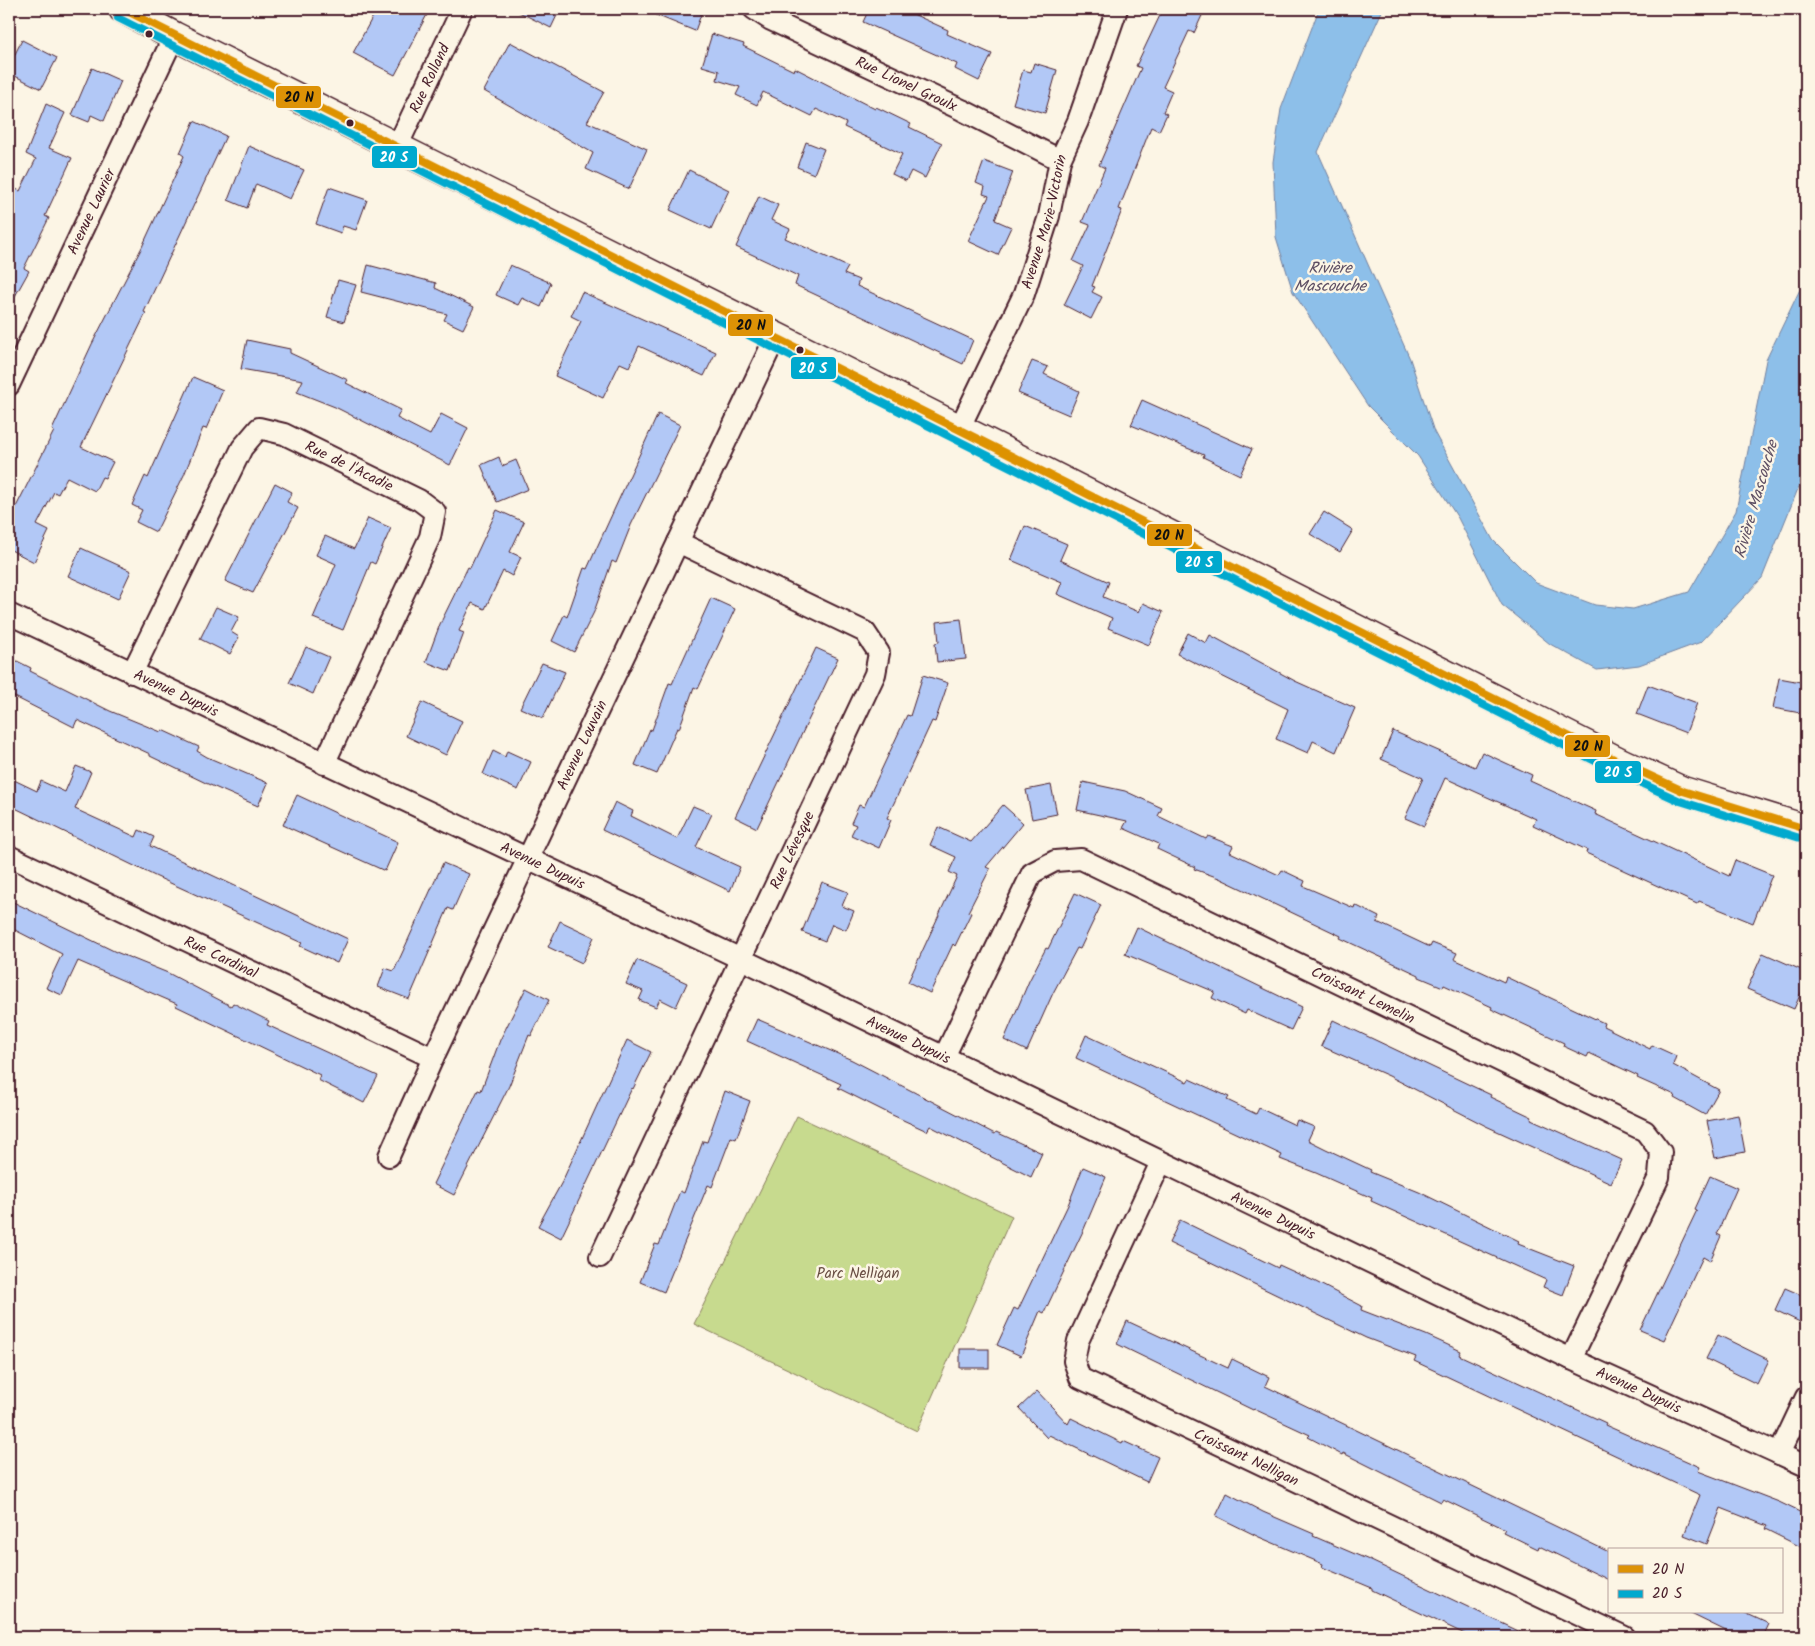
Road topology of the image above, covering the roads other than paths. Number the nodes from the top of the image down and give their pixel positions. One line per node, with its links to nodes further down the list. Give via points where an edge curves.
1 (124, 9): 5 (main road)
2 (462, 9): 6 (street, Rue Rolland)
3 (754, 9): 7 (street, Rue Lionel Groulx)
4 (1117, 9): 7 (street, Avenue Marie-Victorin, via 1078,121)
5 (174, 36): 6 (main road); 9 (street, Avenue Laurier)
6 (397, 147): 8 (main road)
7 (1060, 160): 11 (street, Avenue Marie-Victorin, via 1049,216 1024,294)
8 (776, 336): 11 (main road); 12 (street, Avenue Louvain)
9 (15, 354): 10 (street, Avenue Laurier)
10 (9, 385)
11 (959, 429): 16 (main road, via 1622,763 1682,791)
12 (678, 542): 18 (street, Avenue Louvain); 19 (street, Rue Lévesque, via 865,632 879,653 875,674)
13 (9, 614): 14 (street, Avenue Dupuis)
14 (132, 673): 15 (street, Avenue Dupuis); 15 (street, Rue de l'Acadie, via 242,448 259,428 284,434 418,500 435,512 430,537)
15 (324, 764): 18 (street, Avenue Dupuis)
16 (1806, 829)
17 (9, 856): 21 (street, Rue Cardinal)
18 (528, 860): 19 (street, Avenue Dupuis); 21 (street, Avenue Louvain)
19 (739, 958): 20 (street, Avenue Dupuis); 24 (street, Rue Lévesque)
20 (944, 1057): 23 (street, Avenue Dupuis); 25 (street, Croissant Lemelin, via 1032,873 1055,860 1081,859 1646,1131 1661,1152 1659,1177)
21 (433, 1058): 22 (street, Avenue Louvain)
22 (389, 1156)
23 (1161, 1162): 25 (street, Avenue Dupuis); 29 (street, Croissant Nelligan, via 1078,1341 1074,1361 1080,1378)
24 (600, 1257)
25 (1571, 1360): 27 (street, Avenue Dupuis)
26 (1806, 1397): 27 (street)
27 (1779, 1454): 28 (street, Avenue Dupuis)
28 (1806, 1466)
29 (1625, 1637)

